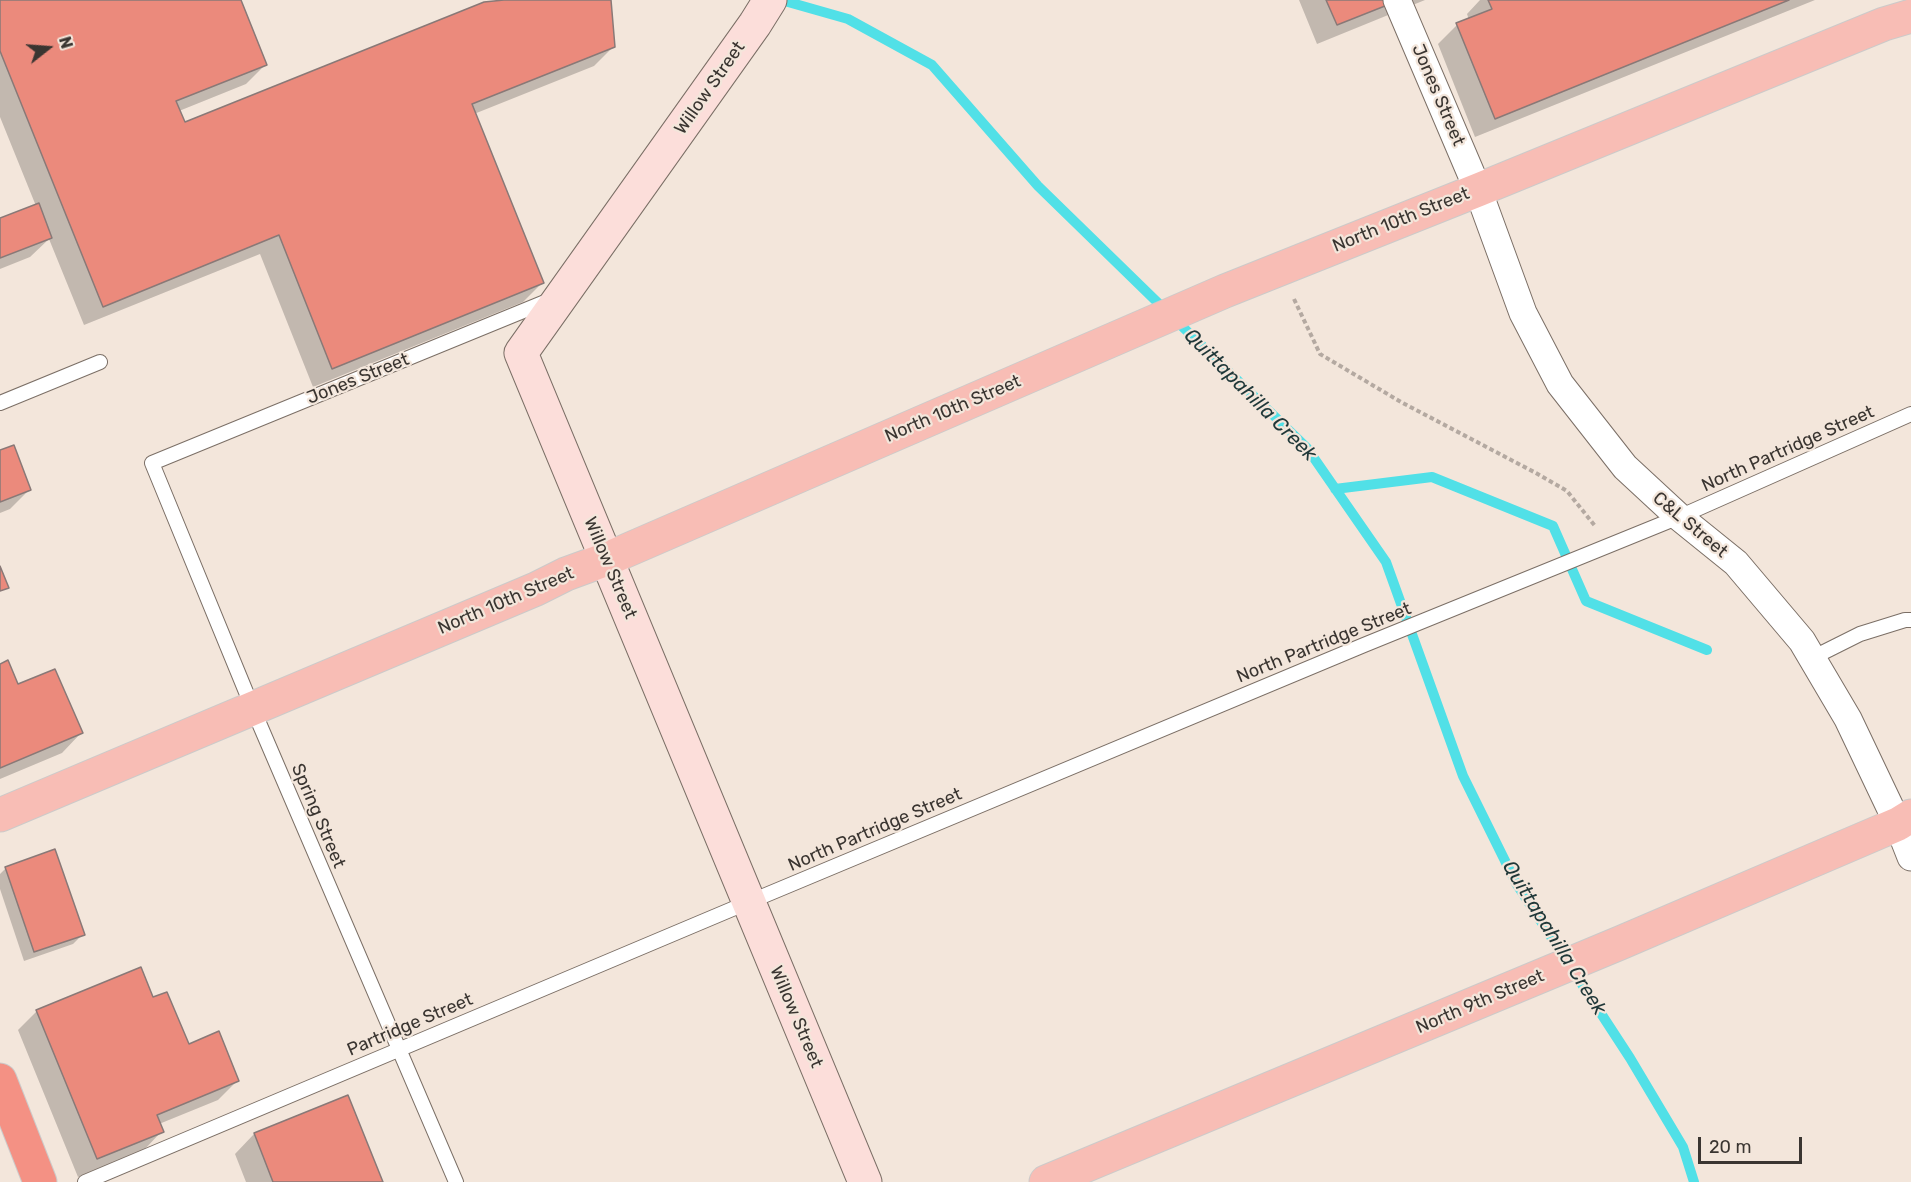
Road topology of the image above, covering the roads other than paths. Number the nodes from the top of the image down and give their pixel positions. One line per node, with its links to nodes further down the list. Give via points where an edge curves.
1 (1397, 0): 4 (street, Jones Street)
2 (763, 12): 5 (street, Willow Street)
3 (1911, 16): 4 (main road, North 10th Street, via 1873,28)
4 (1478, 190): 10 (street, C&L Street, via 1523,314 1560,384 1625,467); 11 (main road, North 10th Street, via 1225,291)
5 (563, 295): 9 (lane, Jones Street); 11 (street, Willow Street, via 521,353)
6 (100, 363): 7 (lane)
7 (0, 404)
8 (1911, 414): 10 (lane, North Partridge Street)
9 (152, 463): 14 (lane, Spring Street)
10 (1679, 517): 13 (street, C&L Street, via 1736,563); 18 (lane, North Partridge Street)
11 (607, 559): 14 (main road, North 10th Street); 18 (street, Willow Street)
12 (1911, 620): 13 (lane, via 1860,634)
13 (1812, 658): 16 (street, C&L Street)
14 (253, 709): 15 (main road, North 10th Street); 19 (lane, Spring Street)
15 (0, 815)
16 (1904, 820): 17 (street, C&L Street); 25 (main road, North 9th Street, via 1620,944)
17 (1911, 857)
18 (749, 902): 19 (lane, Partridge Street); 24 (street, Willow Street)
19 (398, 1050): 22 (lane, Partridge Street); 23 (lane, Spring Street)
20 (0, 1080): 21 (highway)
21 (40, 1182)
22 (85, 1182)
23 (456, 1182)
24 (865, 1182)
25 (1046, 1182)

